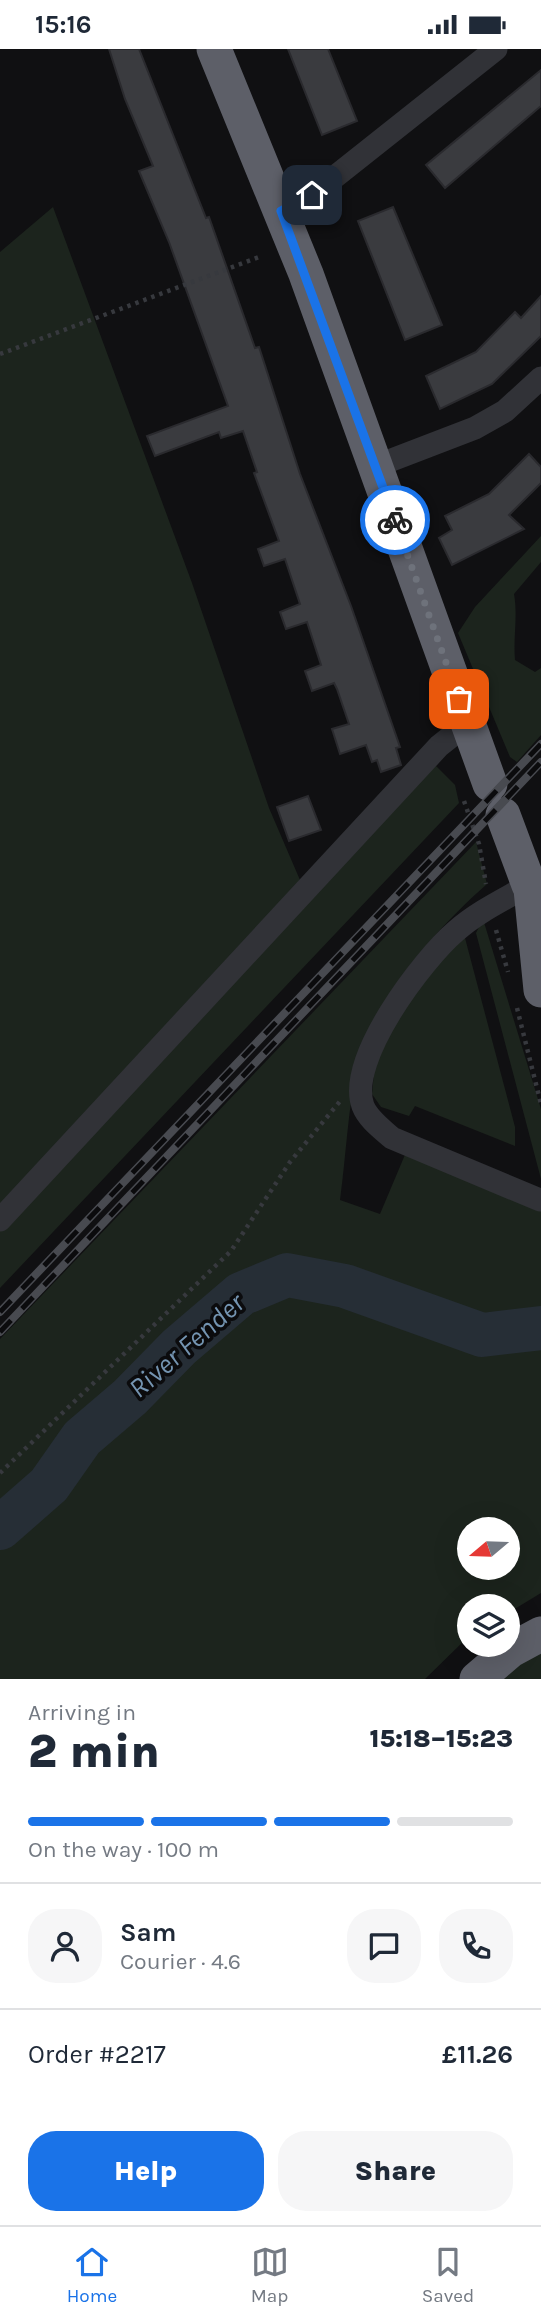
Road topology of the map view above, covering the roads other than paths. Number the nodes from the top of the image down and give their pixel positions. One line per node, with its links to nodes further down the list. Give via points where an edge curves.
1 (214, 49): 3 (highway)
2 (496, 49): 3 (street, via 312,195)
3 (281, 211): 5 (highway)
4 (541, 378): 5 (street, via 505,411 475,428)
5 (376, 466): 6 (highway)
6 (468, 723): 7 (highway, via 485,798); 10 (street, via 439,746)
7 (534, 892): 8 (highway); 9 (street, via 490,907 455,931 390,1010 370,1048 363,1105 392,1137)
8 (522, 992)
9 (540, 1200)
10 (0, 1220)
11 (541, 1634): 12 (highway, via 511,1650)
12 (477, 1679)

